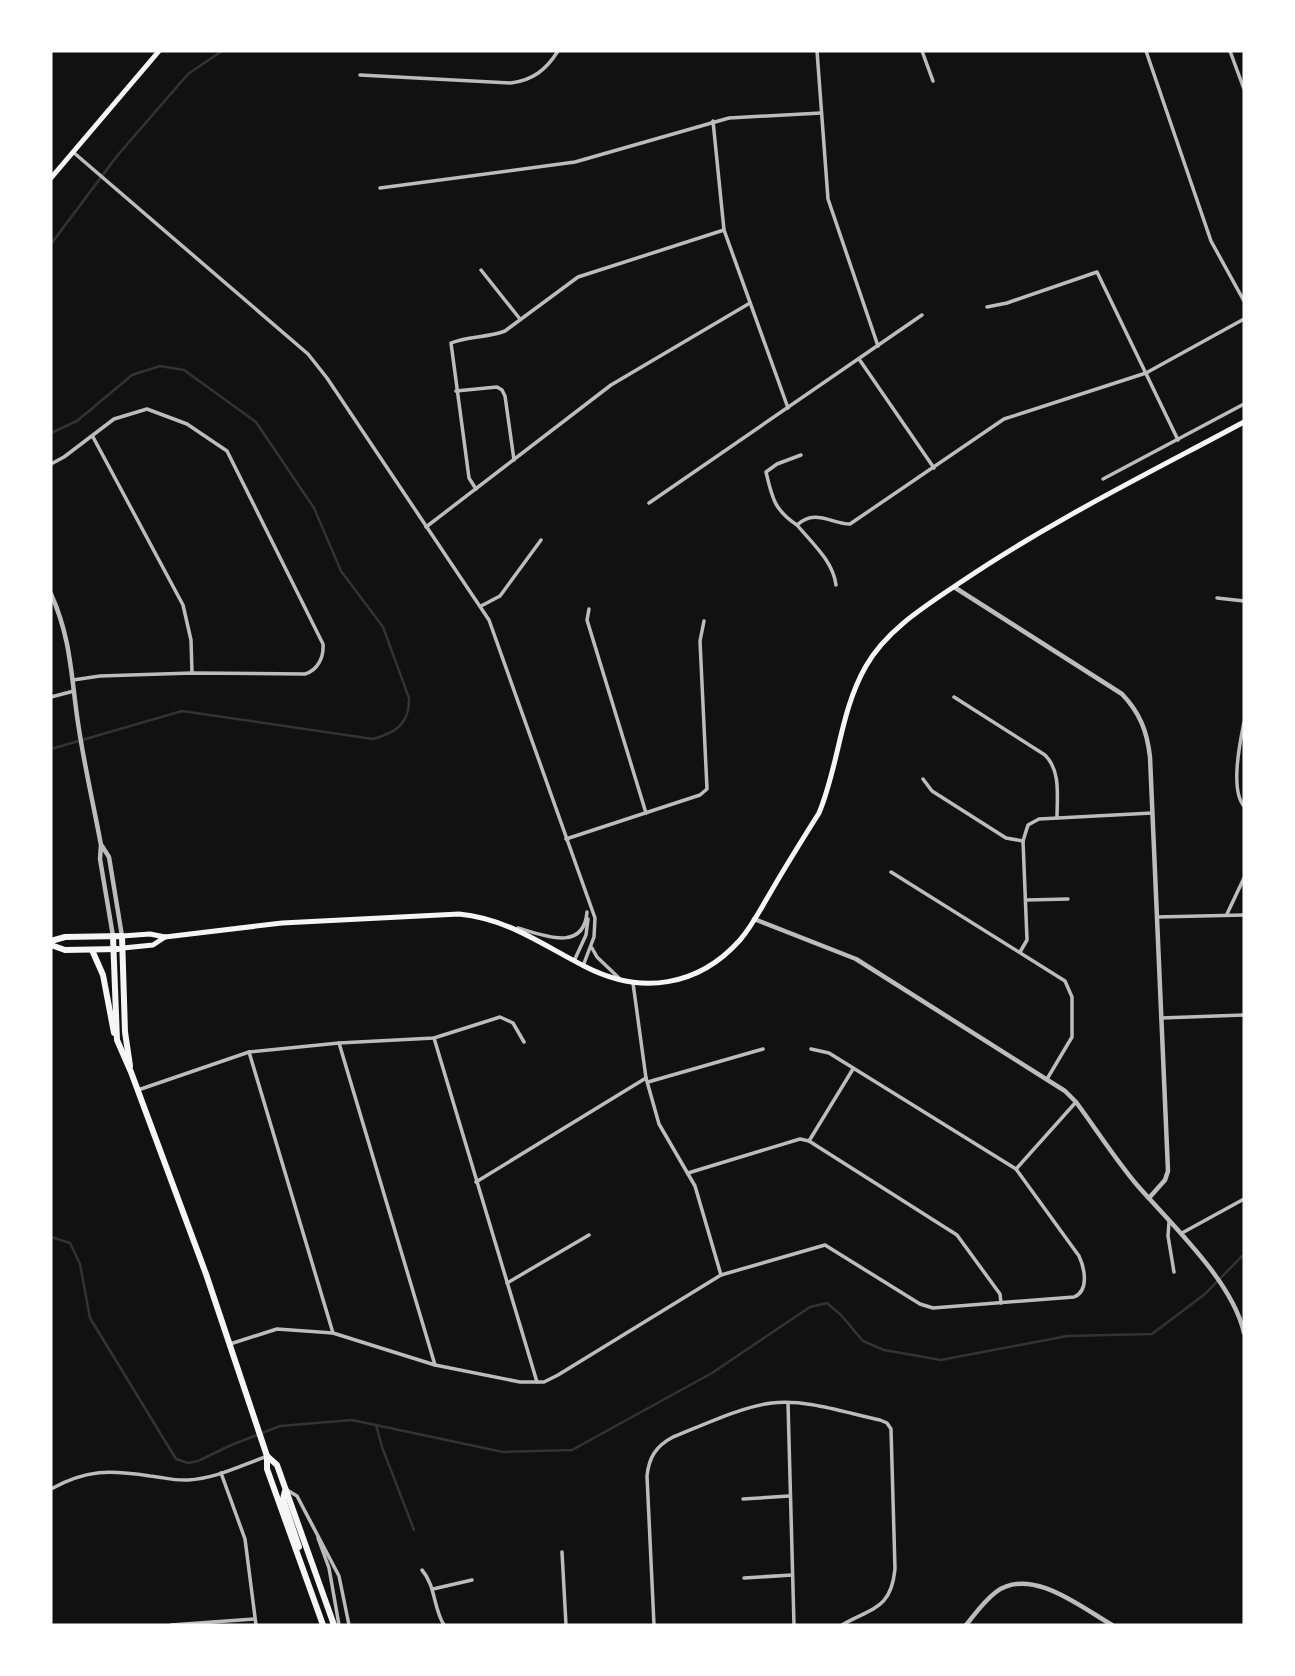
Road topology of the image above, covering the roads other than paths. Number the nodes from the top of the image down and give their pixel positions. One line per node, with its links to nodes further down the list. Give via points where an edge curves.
1 (159, 51): 12 (main road)
2 (558, 51): 7 (street, via 537,75 511,83)
3 (817, 51): 10 (street)
4 (922, 51): 8 (street)
5 (1146, 51): 17 (street, via 1212,241)
6 (1230, 51): 9 (street)
7 (360, 75)
8 (933, 81)
9 (1244, 89)
10 (821, 113): 11 (street); 23 (street, via 828,199)
11 (713, 121): 14 (street, via 575,162); 15 (street)
12 (73, 152): 13 (main road); 40 (street, via 308,354)
13 (51, 178)
14 (380, 188)
15 (724, 230): 18 (street); 21 (street, via 578,277)
16 (481, 270): 21 (street)
17 (1244, 301)
18 (750, 303): 28 (street); 33 (street, via 611,385)
19 (987, 307): 25 (street, via 1097,272)
20 (922, 315): 23 (street)
21 (520, 319): 26 (street, via 496,335 451,343)
22 (1244, 319): 25 (street)
23 (878, 346): 24 (street)
24 (859, 359): 28 (street); 35 (street)
25 (1146, 373): 31 (street); 35 (street, via 1012,415)
26 (456, 391): 33 (street, via 502,390); 37 (street, via 469,478)
27 (1244, 404): 31 (street)
28 (788, 409): 38 (street)
29 (1244, 422): 43 (main road, via 1033,536)
30 (93, 437): 34 (street); 50 (street, via 183,605); 50 (street, via 114,419 147,409 187,424 227,451 323,643 320,662 305,674)
31 (1178, 439): 36 (street)
32 (802, 455): 39 (street, via 766,472 775,503)
33 (514, 460): 37 (street)
34 (51, 464)
35 (934, 468): 39 (street, via 850,524 817,517)
36 (1103, 479)
37 (477, 489): 40 (street)
38 (649, 503)
39 (797, 525): 42 (street, via 826,560)
40 (426, 527): 47 (street)
41 (541, 540): 47 (street, via 500,596)
42 (835, 585)
43 (954, 587): 59 (street, via 1132,704 1149,744); 73 (main road, via 899,627 867,664 848,706 819,813)
44 (51, 594): 51 (street, via 62,620)
45 (1217, 598): 46 (street)
46 (1244, 601)
47 (481, 606): 61 (street, via 496,634)
48 (589, 609): 58 (street, via 587,620)
49 (704, 621): 58 (street, via 700,640 707,789)
50 (192, 673): 51 (street)
51 (73, 680): 52 (street)
52 (74, 691): 53 (street); 63 (street)
53 (51, 696)
54 (954, 697): 60 (street, via 1051,761 1056,773)
55 (1244, 722): 57 (street, via 1238,756 1239,800)
56 (923, 779): 62 (street, via 932,791 989,828)
57 (1244, 806)
58 (646, 813): 61 (street)
59 (1152, 813): 60 (street); 72 (street)
60 (1058, 818): 62 (street, via 1028,825)
61 (566, 839): 67 (street)
62 (1023, 841): 68 (street)
63 (101, 845): 75 (street, via 109,857); 76 (street)
64 (891, 872): 83 (street)
65 (1244, 878): 70 (street)
66 (1068, 899): 68 (street)
67 (587, 900): 69 (street); 79 (street, via 595,920)
68 (1026, 900): 83 (street, via 1027,940)
69 (587, 912): 74 (street, via 582,929 567,938); 84 (street, via 586,935)
70 (1227, 914): 71 (street); 72 (street)
71 (1244, 915)
72 (1157, 916): 89 (street)
73 (754, 919): 87 (main road, via 738,942 687,977 652,985); 99 (street, via 856,959)
74 (516, 928): 77 (main road, via 459,914 270,923); 84 (main road)
75 (122, 936): 76 (main road); 77 (main road); 80 (main road)
76 (113, 937): 78 (main road, via 65,937); 81 (main road)
77 (165, 937): 80 (main road, via 153,945)
78 (51, 943): 82 (main road, via 65,950)
79 (592, 946): 85 (street); 86 (street)
80 (123, 948): 81 (main road); 98 (main road)
81 (114, 949): 82 (main road); 93 (main road)
82 (92, 950): 93 (main road, via 103,975)
83 (1020, 952): 99 (street, via 1065,981 1071,992 1072,1037)
84 (574, 961): 85 (main road)
85 (583, 966): 86 (main road)
86 (623, 982): 87 (main road)
87 (633, 983): 100 (street)
88 (1244, 1015): 89 (street)
89 (1161, 1018): 107 (street, via 1168,1171)
90 (434, 1038): 91 (street, via 500,1017 513,1023); 92 (street); 106 (street)
91 (524, 1042)
92 (339, 1043): 96 (street); 119 (street)
93 (118, 1045): 98 (main road)
94 (764, 1049): 100 (street)
95 (811, 1049): 97 (street, via 828,1053)
96 (249, 1052): 101 (street); 116 (street)
97 (853, 1069): 103 (street); 104 (street)
98 (131, 1072): 101 (main road)
99 (1047, 1079): 102 (street)
100 (646, 1080): 105 (street, via 659,1124); 106 (street)
101 (138, 1090): 118 (main road)
102 (1076, 1102): 104 (street); 107 (street)
103 (809, 1141): 105 (street, via 800,1139); 115 (street, via 957,1235 1000,1294)
104 (1016, 1170): 115 (street, via 1079,1256 1084,1290 1079,1295)
105 (688, 1173): 113 (street)
106 (476, 1182): 114 (street)
107 (1149, 1198): 109 (street)
108 (1244, 1199): 110 (street)
109 (1169, 1222): 110 (street); 112 (street)
110 (1180, 1234): 117 (street, via 1221,1283)
111 (589, 1235): 114 (street)
112 (1174, 1272)
113 (721, 1275): 115 (street, via 825,1245 926,1307); 120 (street, via 558,1375)
114 (507, 1283): 120 (street)
115 (1001, 1303)
116 (333, 1333): 118 (street, via 277,1329); 119 (street)
117 (1244, 1333)
118 (230, 1344): 122 (main road)
119 (435, 1366): 120 (street)
120 (537, 1383)
121 (788, 1403): 126 (street); 144 (street, via 760,1406 694,1429 661,1444 653,1454 647,1476); 146 (street, via 884,1421 891,1429 892,1587 874,1609)
122 (267, 1456): 123 (street); 125 (main road, via 277,1465); 130 (main road, via 267,1469)
123 (221, 1473): 124 (street, via 184,1480 100,1471); 136 (street, via 245,1539)
124 (51, 1489)
125 (286, 1489): 128 (street, via 297,1496); 130 (main road, via 283,1499); 140 (main road)
126 (789, 1496): 127 (street); 132 (street)
127 (743, 1499)
128 (316, 1532): 140 (street, via 329,1567); 141 (street, via 339,1576)
129 (562, 1552): 143 (street)
130 (300, 1559): 139 (main road)
131 (422, 1570): 135 (street)
132 (792, 1575): 133 (street); 145 (street)
133 (744, 1578)
134 (472, 1580): 135 (street)
135 (433, 1589): 142 (street)
136 (254, 1619): 137 (street); 138 (street)
137 (171, 1625)
138 (256, 1625)
139 (323, 1625)
140 (336, 1625)
141 (349, 1625)
142 (444, 1625)
143 (566, 1625)
144 (654, 1625)
145 (794, 1625)
146 (842, 1625)
147 (966, 1625): 148 (street, via 998,1590 1027,1583 1044,1587)
148 (1112, 1625)

